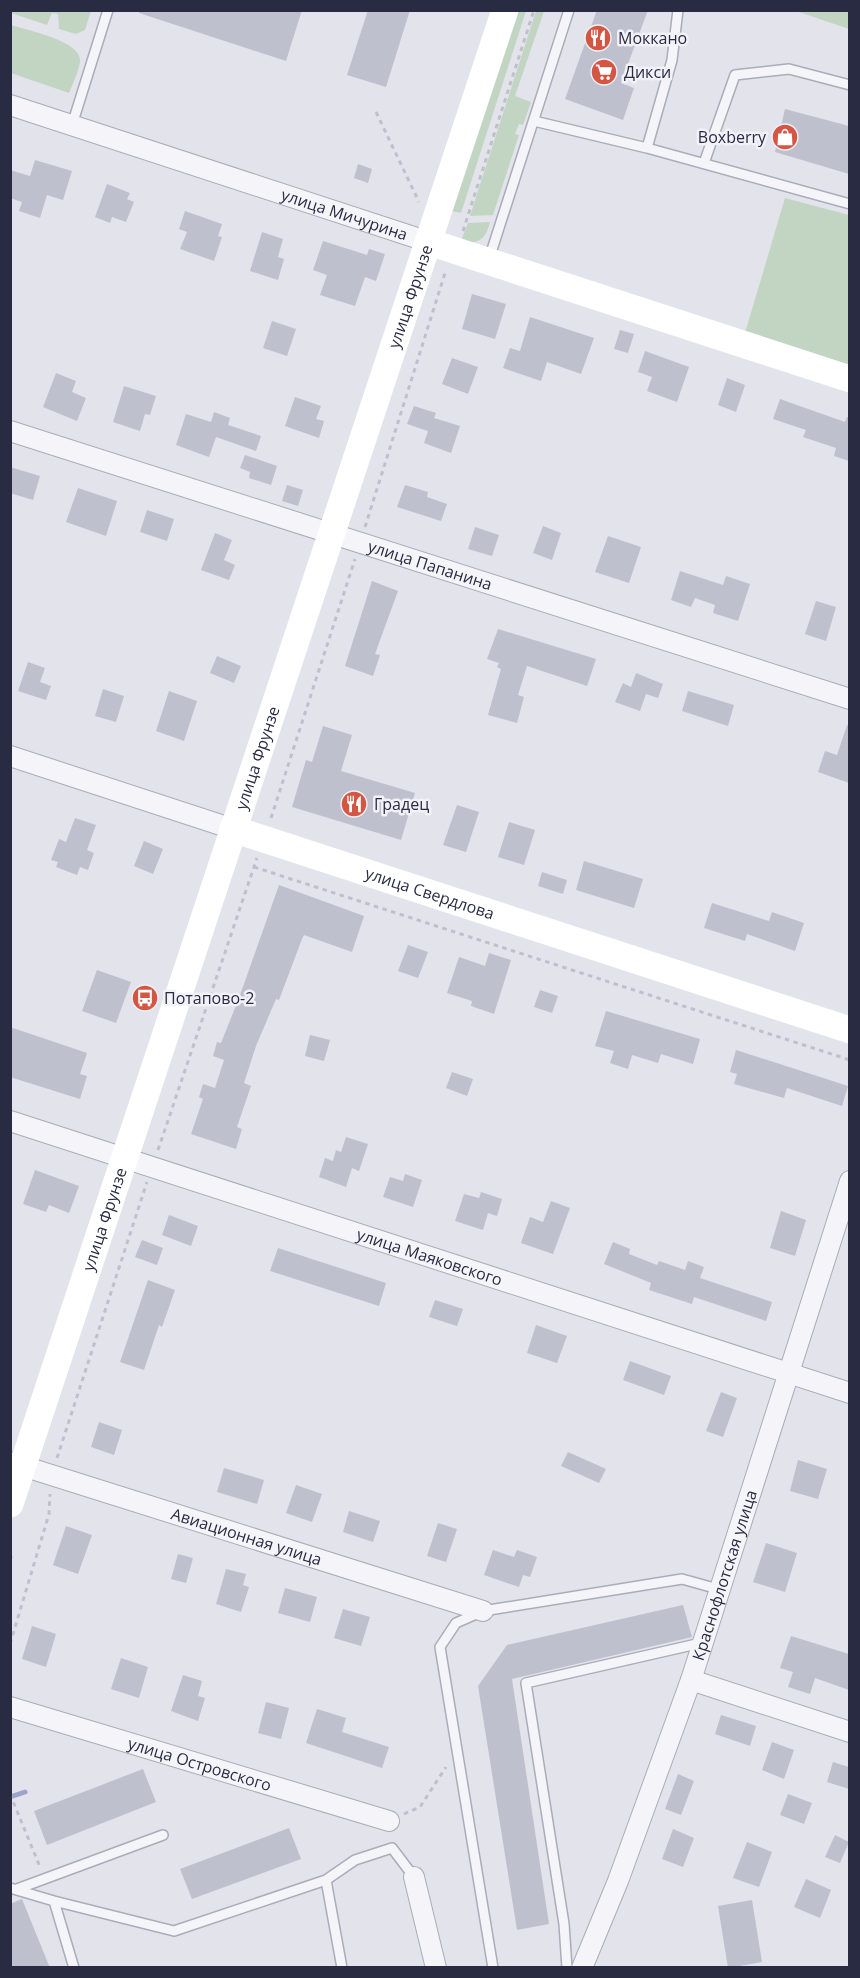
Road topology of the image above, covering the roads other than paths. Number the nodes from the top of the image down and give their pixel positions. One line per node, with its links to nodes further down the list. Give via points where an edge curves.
1 (108, 10): 8 (lane)
2 (505, 10): 12 (main road, улица Фрунзе)
3 (569, 10): 7 (lane)
4 (678, 10): 9 (lane, via 672,60)
5 (849, 85): 10 (lane, via 789,69 735,75)
6 (10, 105): 8 (street, улица Мичурина)
7 (534, 121): 9 (lane); 13 (lane)
8 (72, 125): 12 (street, улица Мичурина)
9 (648, 148): 10 (lane)
10 (704, 163): 11 (lane)
11 (849, 204)
12 (429, 242): 13 (main road, улица Мичурина); 16 (main road, улица Фрунзе)
13 (488, 261): 14 (main road, улица Мичурина)
14 (849, 379)
15 (10, 431): 16 (street, улица Папанина)
16 (332, 535): 17 (street, улица Папанина); 19 (main road, улица Фрунзе)
17 (849, 699)
18 (10, 756): 19 (street, улица Свердлова)
19 (233, 829): 20 (main road, улица Свердлова); 22 (main road, улица Фрунзе)
20 (849, 1030)
21 (10, 1121): 22 (street, улица Маяковского)
22 (124, 1156): 24 (street, улица Маяковского); 26 (main road, улица Фрунзе)
23 (849, 1180): 24 (street, Краснофлотская улица)
24 (788, 1374): 25 (street, улица Маяковского); 28 (street, Краснофлотская улица)
25 (849, 1393)
26 (17, 1465): 27 (main road, улица Фрунзе); 29 (street, Авиационная улица)
27 (10, 1504)
28 (718, 1589): 29 (lane, via 682,1579); 30 (street, Краснофлотская улица)
29 (483, 1611): 44 (lane, via 456,1623 440,1647)
30 (701, 1643): 31 (street, Краснофлотская улица); 40 (lane, via 526,1683 564,1924)
31 (691, 1680): 33 (street); 40 (street, Краснофлотская улица, via 618,1881)
32 (10, 1707): 34 (street, улица Островского)
33 (849, 1732)
34 (389, 1821)
35 (163, 1835): 38 (lane)
36 (414, 1877): 37 (lane, via 392,1848 355,1860); 43 (street)
37 (326, 1880): 39 (lane, via 174,1931); 42 (lane)
38 (14, 1889): 39 (lane)
39 (54, 1901): 41 (lane)
40 (578, 1966)
41 (74, 1968)
42 (342, 1968)
43 (436, 1968)
44 (494, 1968)

